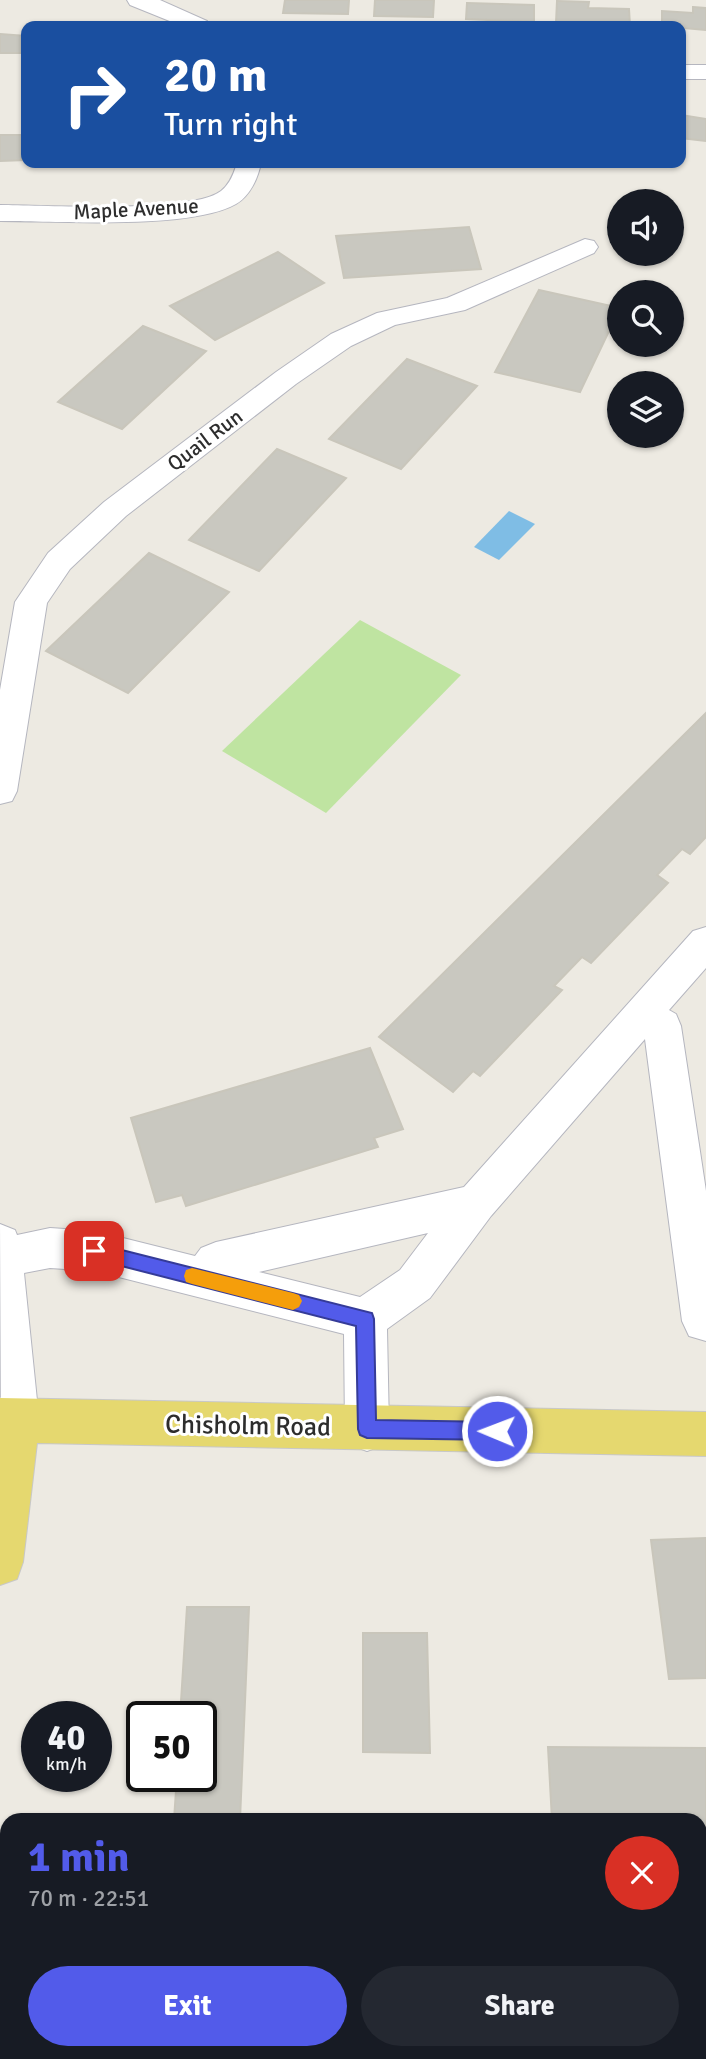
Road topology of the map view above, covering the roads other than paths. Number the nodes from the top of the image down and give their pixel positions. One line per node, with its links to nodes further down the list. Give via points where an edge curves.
1 (138, 0): 2 (street)
2 (189, 21)
3 (686, 72): 4 (street)
4 (706, 72)
5 (248, 168): 6 (street, Maple Avenue, via 246,178 227,199 200,209)
6 (0, 212)
7 (585, 247): 8 (street, Quail Run, via 455,304 387,319 341,340 115,509)
8 (15, 602): 9 (street, Quail Run)
9 (0, 791)
10 (706, 942): 11 (street)
11 (643, 1013): 12 (street); 16 (street, via 662,1026)
12 (476, 1203): 14 (street, via 216,1262); 15 (street, via 415,1284)
13 (2, 1250): 14 (street, via 94,1251); 17 (street)
14 (203, 1279): 15 (street)
15 (365, 1319): 18 (street)
16 (704, 1321)
17 (9, 1420): 18 (main road, Chisholm Road); 20 (main road)
18 (367, 1429): 19 (main road, Chisholm Road)
19 (706, 1434)
20 (0, 1562)

